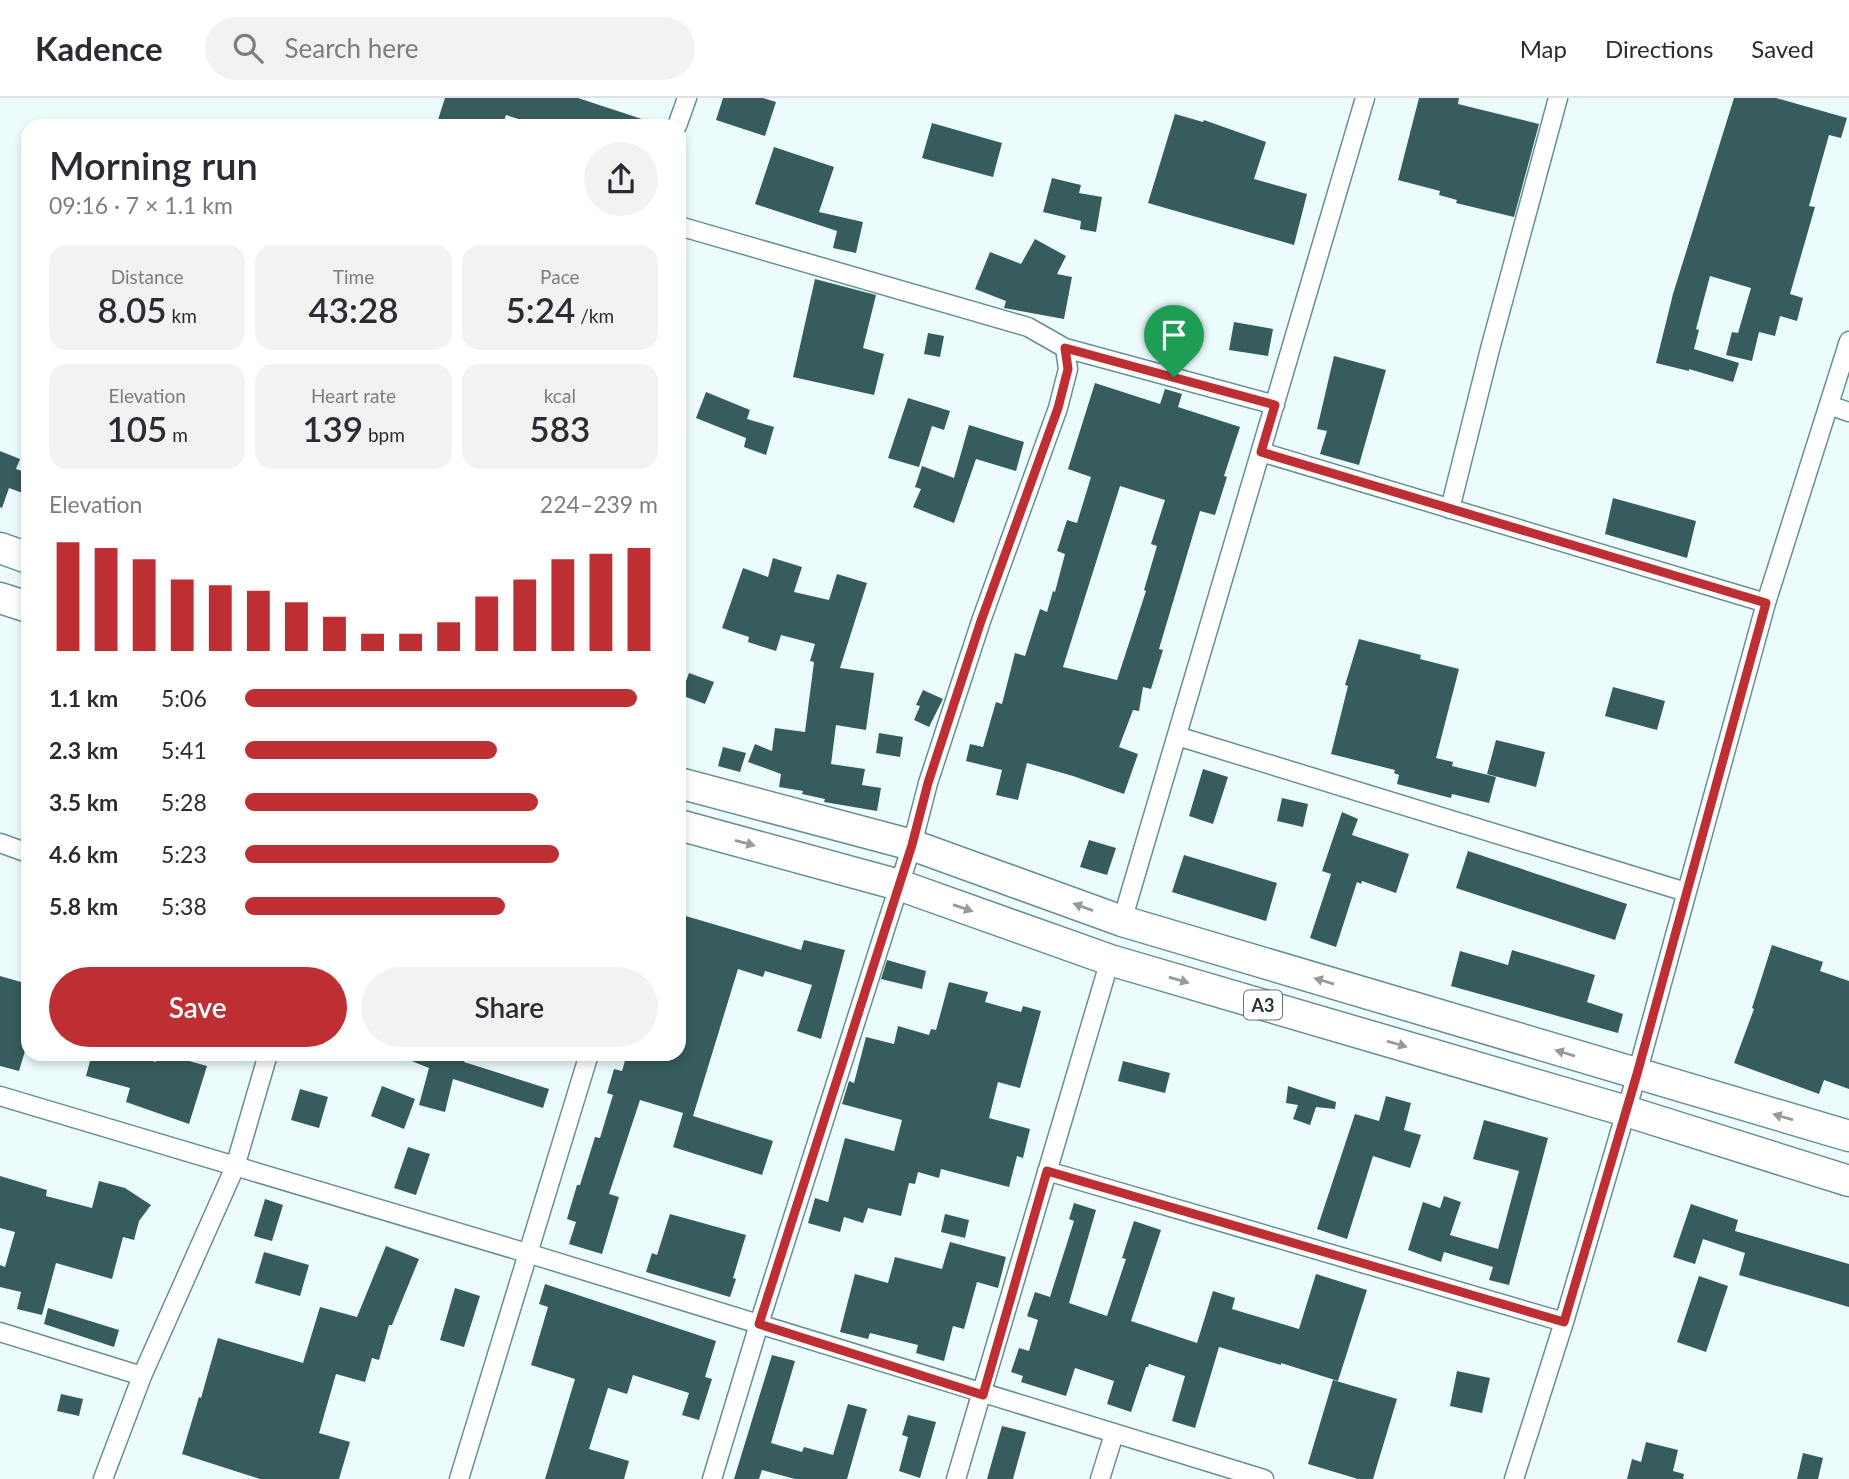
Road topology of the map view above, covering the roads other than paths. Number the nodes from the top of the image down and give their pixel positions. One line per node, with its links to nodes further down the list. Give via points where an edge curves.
1 (687, 98): 4 (street)
2 (1365, 98): 8 (street)
3 (1558, 98): 12 (street)
4 (680, 119)
5 (686, 228): 7 (street, via 1028,327)
6 (1849, 341): 9 (street)
7 (1065, 348): 8 (street); 22 (street, via 1068,369 1058,408 981,621)
8 (1275, 405): 11 (street)
9 (1829, 405): 10 (street); 16 (street)
10 (1849, 412)
11 (1261, 452): 12 (street); 18 (street)
12 (1450, 509): 16 (street)
13 (0, 548): 14 (highway)
14 (21, 556)
15 (0, 598): 17 (highway)
16 (1766, 603): 25 (street)
17 (21, 605)
18 (1177, 736): 25 (street); 26 (street)
19 (686, 785): 22 (highway, A3)
20 (686, 827): 24 (highway, A3, one-way to 24)
21 (0, 843): 23 (street)
22 (912, 845): 24 (street); 26 (highway, A3, one-way to 22)
23 (21, 850)
24 (899, 885): 27 (highway, A3, one-way to 27); 39 (street)
25 (1686, 892): 30 (street)
26 (1122, 921): 30 (highway, A3, one-way to 26)
27 (1110, 960): 32 (highway, A3, one-way to 32); 35 (street)
28 (266, 1061): 34 (street)
29 (587, 1061): 37 (street)
30 (1637, 1074): 32 (street); 33 (highway, A3, one-way to 30)
31 (0, 1096): 34 (street)
32 (1626, 1111): 36 (highway, A3); 38 (street)
33 (1849, 1136)
34 (235, 1167): 37 (street); 41 (street)
35 (1047, 1171): 38 (street); 42 (street)
36 (1849, 1181)
37 (527, 1253): 39 (street); 45 (street)
38 (1564, 1322): 50 (street)
39 (759, 1324): 42 (street); 46 (street)
40 (0, 1332): 41 (street)
41 (142, 1376): 44 (street)
42 (983, 1395): 43 (street); 47 (street)
43 (1114, 1434): 48 (street); 49 (street)
44 (103, 1479)
45 (459, 1479)
46 (712, 1479)
47 (956, 1479)
48 (1100, 1479)
49 (1264, 1479)
50 (1514, 1479)

